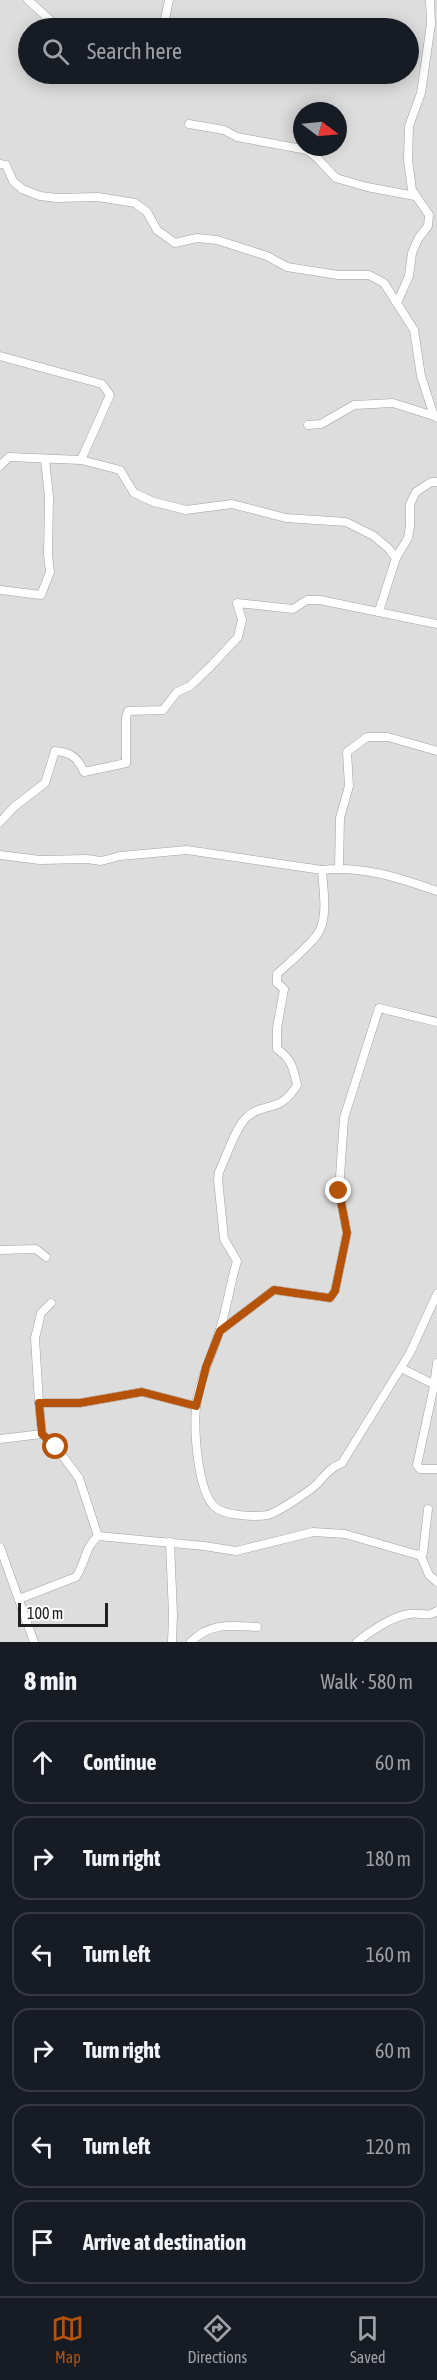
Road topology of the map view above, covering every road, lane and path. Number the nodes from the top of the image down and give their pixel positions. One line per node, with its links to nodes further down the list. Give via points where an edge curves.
1 (28, 0): 4 (street)
2 (169, 0): 5 (street)
3 (430, 0): 8 (street, via 431,24 421,93 409,126 408,160)
4 (48, 18)
5 (165, 18)
6 (189, 124): 8 (street, via 307,150 336,178)
7 (0, 165): 9 (street, via 6,165 13,181 22,189 40,195 135,203 147,212 157,230 175,243 197,238 217,240 267,256 287,267 338,275 369,275 384,283)
8 (415, 196): 9 (street, via 429,215 428,226 412,253 410,276)
9 (397, 303): 11 (street, via 414,330 421,376)
10 (0, 356): 14 (street, via 102,384 110,395)
11 (436, 417): 12 (street, via 393,403 354,405 321,424)
12 (308, 425)
13 (45, 459): 14 (street); 15 (street, via 9,457); 18 (street, via 50,497 47,584 41,594)
14 (81, 460): 17 (street, via 120,470 134,493 186,510 232,504 286,518 346,522 374,536)
15 (0, 466)
16 (437, 482): 17 (street, via 430,482 416,492 410,504 408,538)
17 (396, 558): 19 (street)
18 (0, 590)
19 (379, 611): 20 (street); 22 (street, via 320,600 308,600 293,609 237,603 242,620 238,637 210,667 190,686 177,692 163,710 128,711 126,763 84,772 79,760 55,751 45,783)
20 (437, 624)
21 (437, 751): 24 (street, via 388,737 367,737 347,752 349,786 340,818)
22 (0, 822)
23 (0, 855): 25 (street, via 100,861 187,850)
24 (339, 868): 25 (street); 26 (street, via 394,876)
25 (322, 870): 32 (street, via 324,900 318,934 277,974 277,983 284,989 277,1049 292,1063 297,1085 289,1098 244,1119 219,1172 224,1239 237,1261)
26 (437, 891)
27 (437, 1022): 32 (street, via 379,1008 344,1118 339,1191 347,1233 335,1291 330,1298 274,1290)
28 (0, 1250): 29 (street, via 36,1249)
29 (46, 1257)
30 (437, 1294): 34 (street)
31 (51, 1303): 36 (street, via 41,1314 35,1338)
32 (220, 1331): 37 (street)
33 (437, 1363): 35 (street)
34 (401, 1368): 35 (street); 37 (street, via 342,1463 281,1510 267,1515 250,1516 217,1509 207,1497 197,1451)
35 (436, 1386): 40 (street, via 417,1465 420,1469)
36 (39, 1403): 37 (street, via 80,1403 142,1392); 38 (street)
37 (196, 1406)
38 (42, 1434): 39 (street); 42 (street, via 79,1478)
39 (0, 1439)
40 (437, 1469)
41 (428, 1509): 45 (street)
42 (98, 1536): 43 (street); 47 (street, via 88,1545 76,1577)
43 (170, 1542): 45 (street, via 236,1551 313,1532 345,1534); 51 (street)
44 (0, 1547): 47 (street)
45 (420, 1554): 46 (street, via 429,1575)
46 (437, 1582)
47 (19, 1599): 50 (street)
48 (437, 1611): 53 (street, via 430,1616 405,1614)
49 (257, 1627): 52 (street, via 218,1626)
50 (34, 1642)
51 (172, 1642)
52 (191, 1642)
53 (357, 1642)

